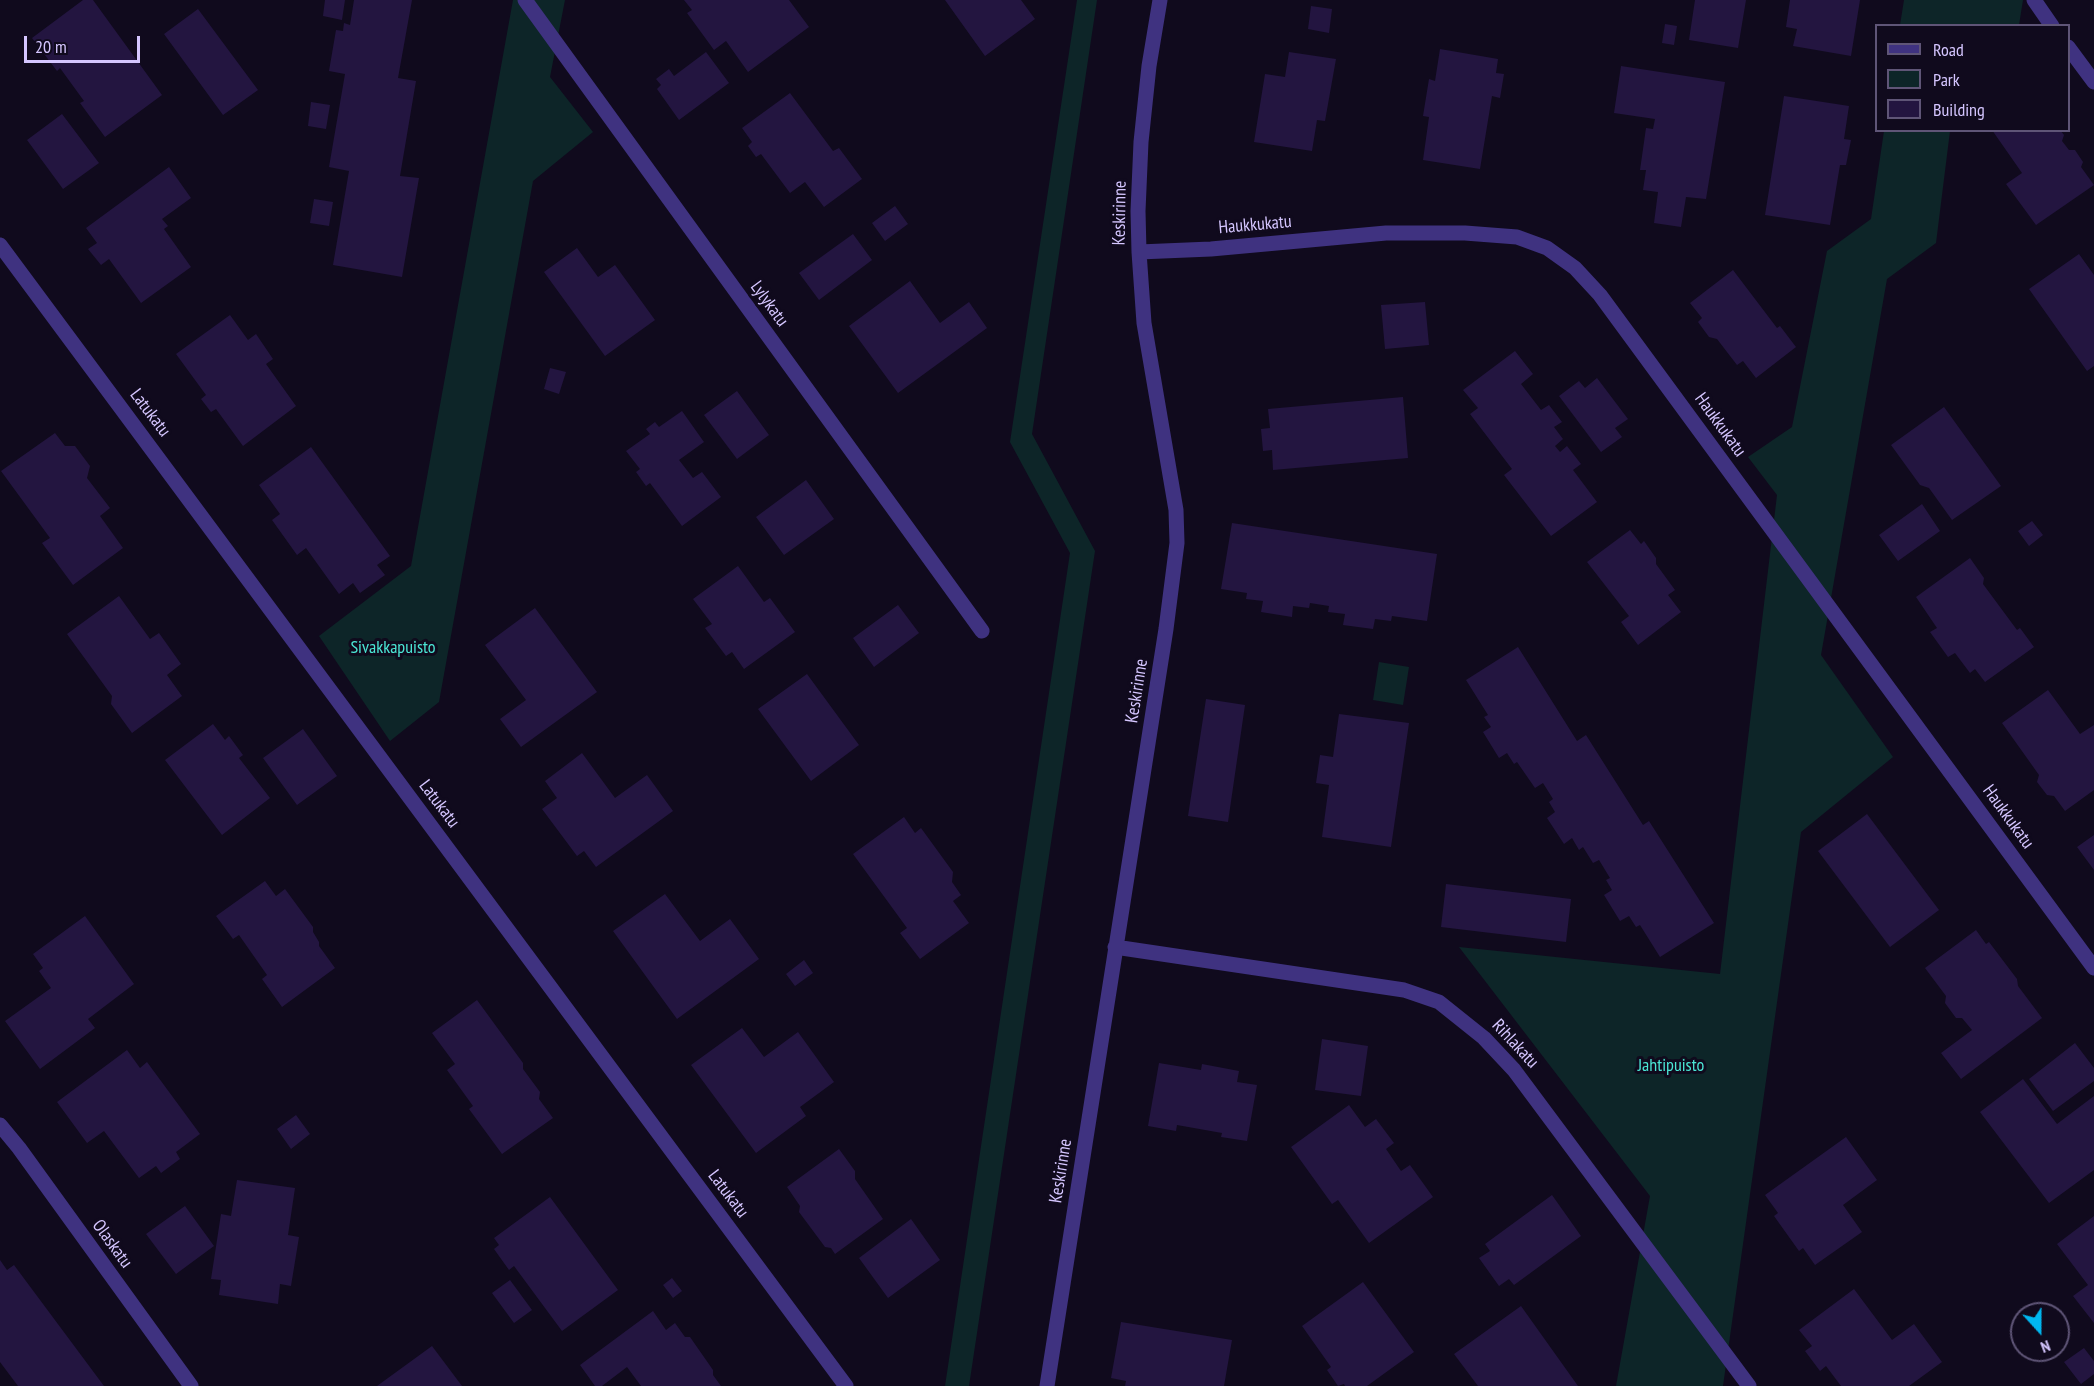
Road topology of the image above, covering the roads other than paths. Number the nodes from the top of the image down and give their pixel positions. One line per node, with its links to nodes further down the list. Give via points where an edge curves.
1 (525, 0): 9 (street, Lylykatu)
2 (1160, 0): 8 (street, Keskirinne, via 1142,142)
3 (2034, 0): 4 (street)
4 (2051, 24)
5 (2070, 50): 6 (street)
6 (2094, 82)
7 (0, 245): 14 (street, Latukatu)
8 (1139, 252): 10 (street, Keskirinne, via 1144,323 1176,510 1177,543); 11 (street, Haukkukatu, via 1386,233 1465,232 1517,237 1547,248 1575,268 1600,295)
9 (982, 631)
10 (1115, 947): 15 (street, Keskirinne); 16 (street, Rihlakatu, via 1404,990 1439,1002 1484,1038 1514,1070)
11 (2094, 968)
12 (0, 1125): 13 (street, Olaskatu)
13 (191, 1386)
14 (846, 1386)
15 (1047, 1386)
16 (1749, 1386)

